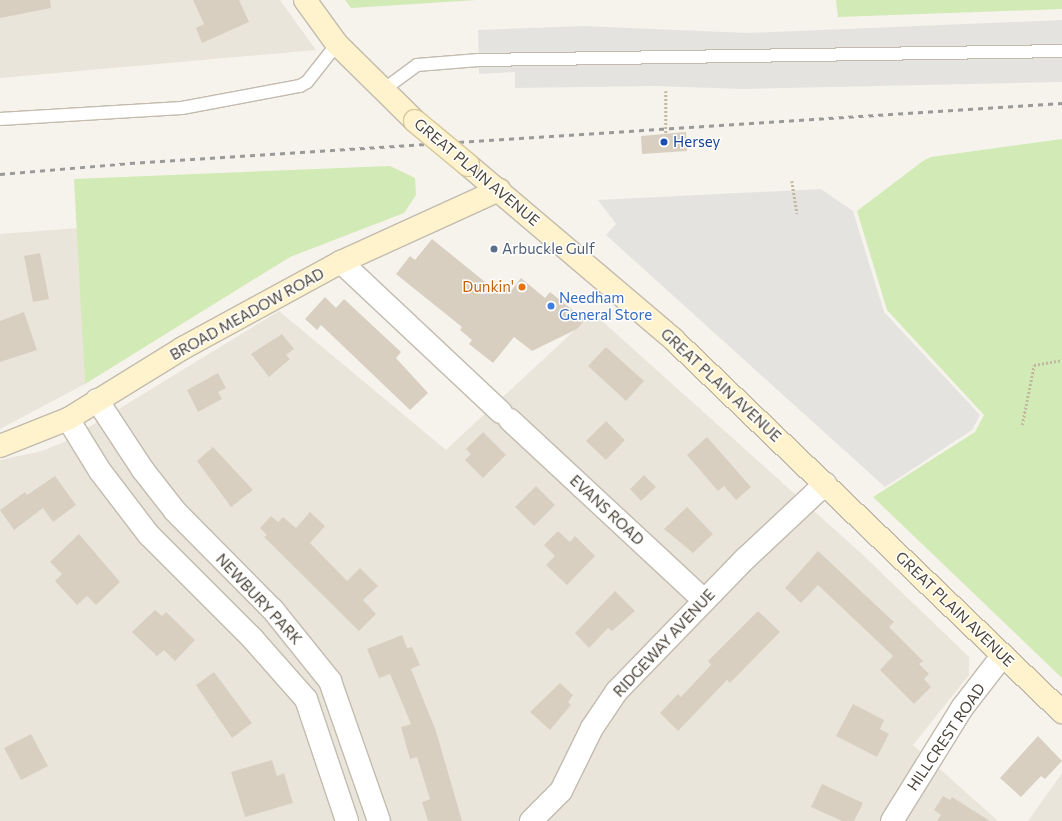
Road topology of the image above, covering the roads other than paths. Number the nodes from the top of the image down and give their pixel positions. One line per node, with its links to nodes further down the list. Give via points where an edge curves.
1 (305, 0): 2 (main road, GREAT PLAIN AVENUE)
2 (337, 44): 4 (main road, GREAT PLAIN AVENUE); 5 (lane, via 307,82 300,86 182,108)
3 (1062, 51): 4 (lane, via 479,60 417,65)
4 (382, 90): 6 (main road, GREAT PLAIN AVENUE, bridge, via 415,121)
5 (0, 119)
6 (499, 190): 7 (main road, BROAD MEADOW ROAD); 11 (main road, GREAT PLAIN AVENUE, via 674,340)
7 (341, 262): 8 (main road, BROAD MEADOW ROAD, via 183,348); 12 (street, EVANS ROAD)
8 (97, 400): 9 (main road, BROAD MEADOW ROAD); 16 (street, NEWBURY PARK, via 143,470 175,511 273,610 330,681)
9 (68, 419): 10 (main road, BROAD MEADOW ROAD); 15 (street, NEWBURY PARK, via 100,471 149,535 252,638 306,699)
10 (0, 446)
11 (825, 484): 12 (street, RIDGEWAY AVENUE); 13 (main road, GREAT PLAIN AVENUE)
12 (704, 600): 17 (street, RIDGEWAY AVENUE, via 617,691 592,728 561,791)
13 (1003, 655): 14 (main road, GREAT PLAIN AVENUE); 18 (street, HILLCREST ROAD, via 962,708)
14 (1062, 712)
15 (347, 821)
16 (379, 821)
17 (531, 821)
18 (892, 821)

